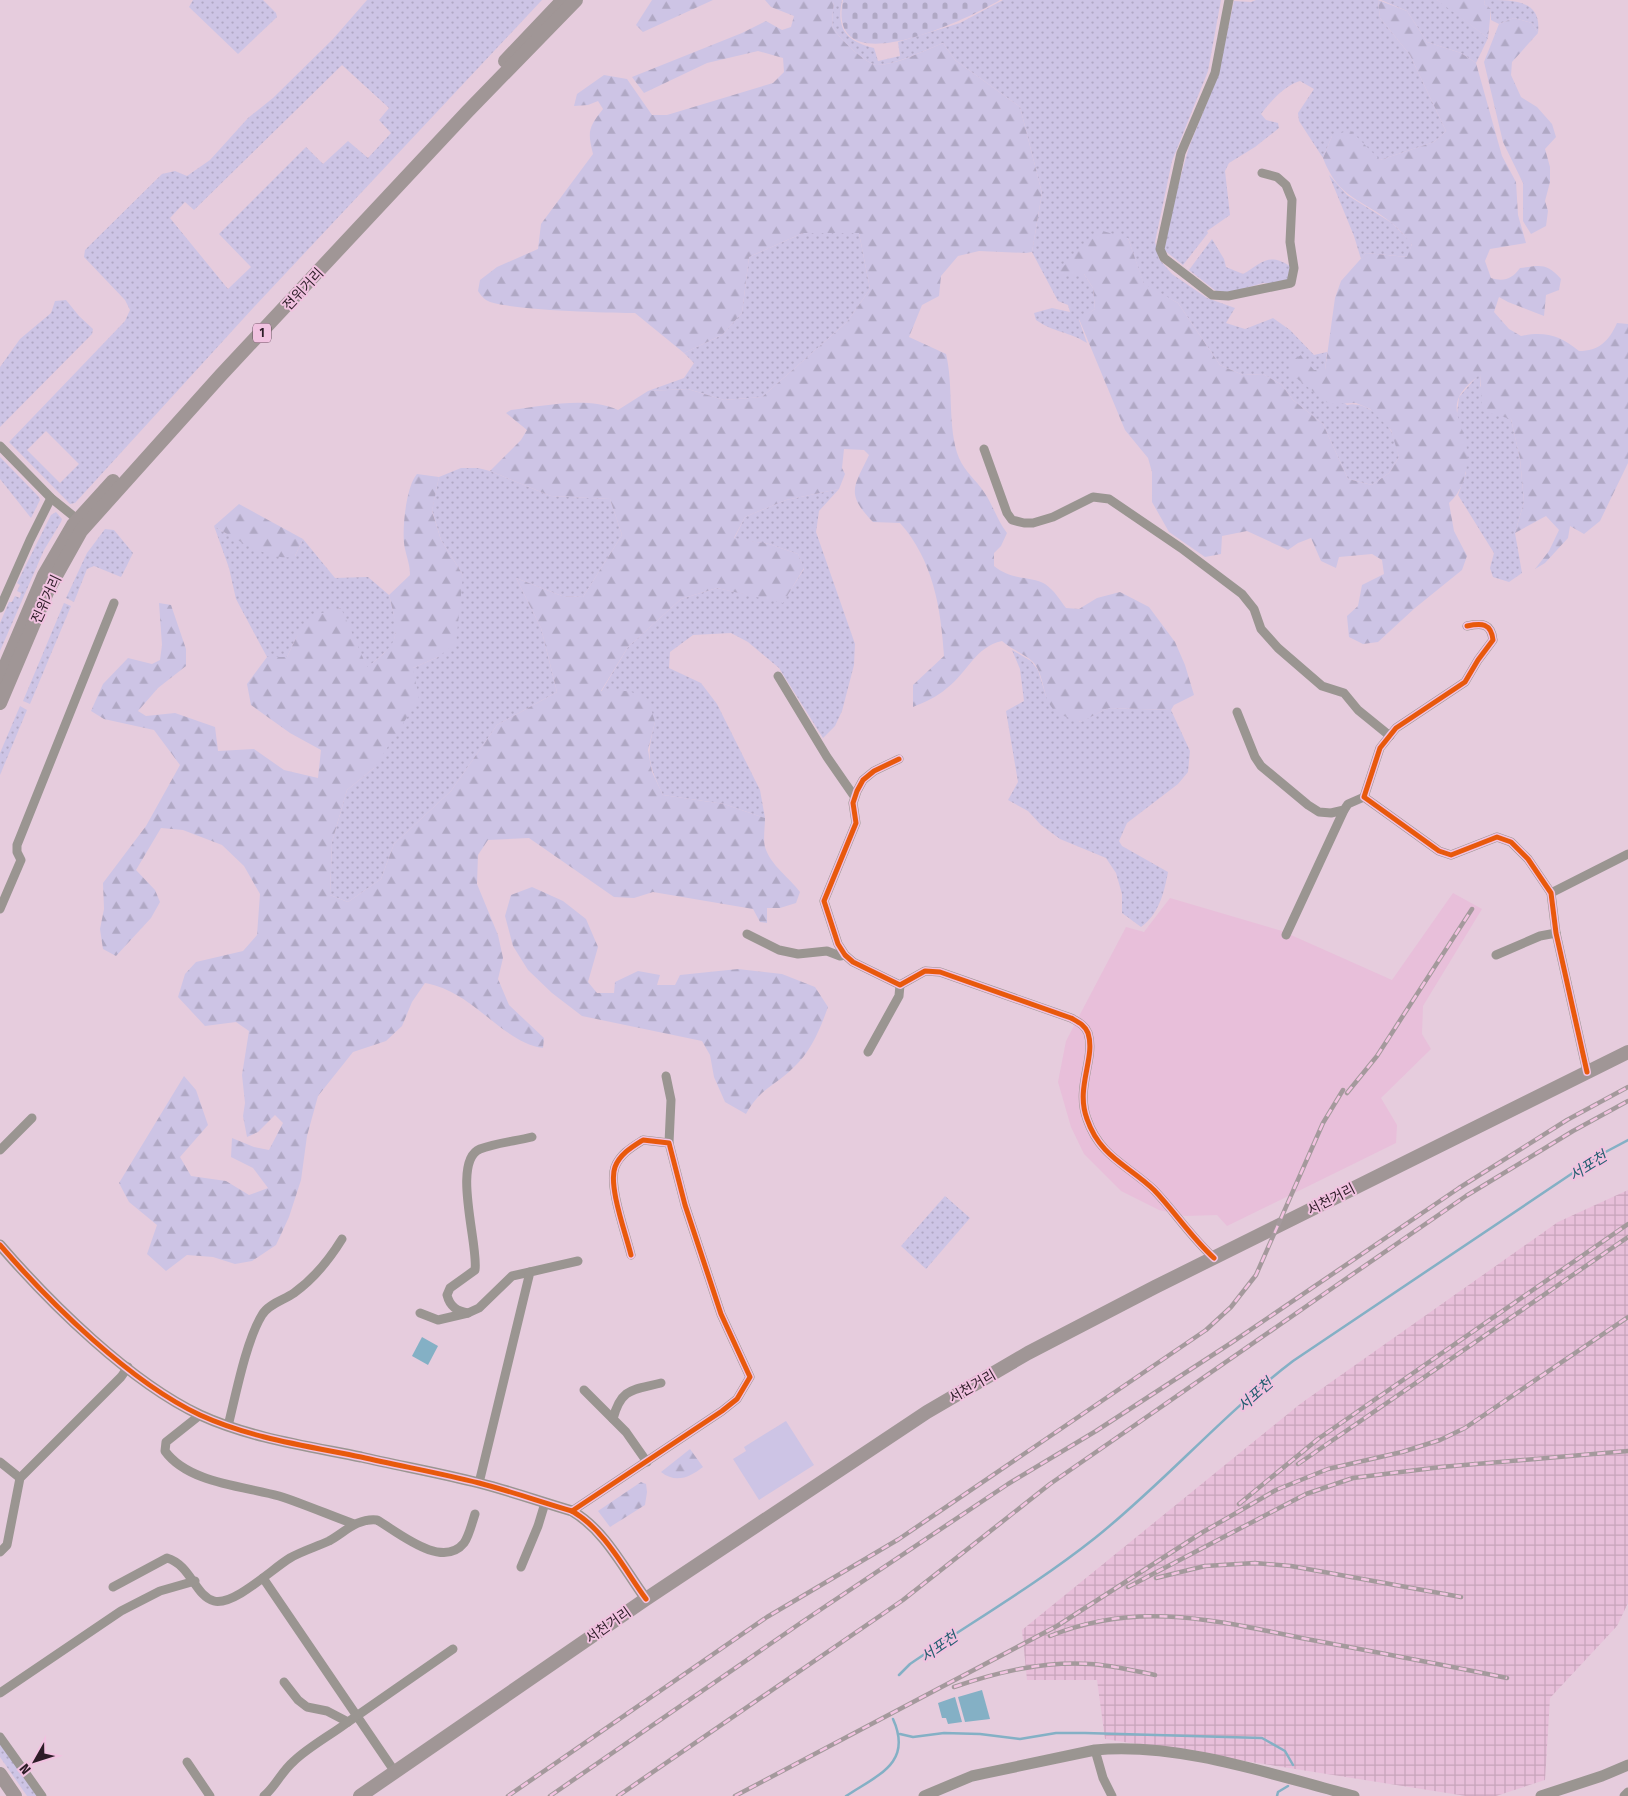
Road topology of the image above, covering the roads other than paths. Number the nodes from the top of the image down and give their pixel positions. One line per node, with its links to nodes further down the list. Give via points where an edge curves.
1 (563, 0): 8 (main road, 전위거리 / 1)
2 (576, 0): 14 (main road, 전위거리 / 1, via 221,375 81,531 48,590)
3 (1230, 0): 4 (street, via 1215,72 1181,153 1160,249 1164,258 1212,295 1228,296 1253,289 1281,287 1294,279 1290,242 1292,200 1286,185 1277,177)
4 (1262, 173)
5 (0, 446): 7 (street)
6 (984, 449): 16 (street, via 1006,513 1012,520 1033,523 1093,497 1109,499 1242,594 1254,609 1261,629 1278,648 1322,686 1344,693 1358,710)
7 (52, 498): 8 (street); 10 (street)
8 (77, 520): 13 (main road, 전위거리 / 1, via 44,575)
9 (114, 603): 23 (street, via 17,845 21,860)
10 (0, 608)
11 (1467, 626): 16 (street, via 1488,625 1493,640 1465,682 1396,728)
12 (778, 676): 18 (street)
13 (0, 678)
14 (0, 703)
15 (1237, 712): 20 (street, via 1261,766 1319,812)
16 (1390, 736): 19 (street, via 1373,764)
17 (899, 759): 18 (street, via 874,770 863,780)
18 (854, 796): 27 (street, via 856,823 824,901 838,944)
19 (1364, 797): 20 (street, via 1348,804); 22 (street, via 1439,851 1451,855 1497,837 1511,842 1528,859)
20 (1344, 810): 26 (street)
21 (1628, 854): 22 (street)
22 (1551, 893): 24 (street)
23 (0, 909)
24 (1556, 933): 28 (street, via 1540,936); 32 (street)
25 (747, 934): 27 (street, via 779,950 798,954 827,952)
26 (1286, 935)
27 (845, 955): 29 (street)
28 (1496, 955)
29 (900, 985): 30 (street, via 899,996); 41 (street, via 925,971 940,972 1083,1025 1088,1033 1089,1050 1082,1091 1086,1119 1097,1140 1112,1158 1153,1189 1194,1240)
30 (868, 1052)
31 (1628, 1052): 32 (main road, 서천거리)
32 (1587, 1072): 41 (main road, 서천거리)
33 (666, 1076): 36 (street, via 671,1100)
34 (32, 1118): 37 (street)
35 (532, 1137): 45 (street, via 479,1149 470,1160 467,1184 475,1270 450,1288 447,1296 452,1307)
36 (669, 1143): 40 (street, via 643,1140 620,1157 614,1168 614,1184); 53 (street, via 685,1205 721,1314 750,1377 737,1399)
37 (0, 1150)
38 (342, 1238): 51 (street, via 321,1270 262,1315)
39 (0, 1245): 46 (street, via 76,1324)
40 (631, 1255)
41 (1214, 1258): 65 (main road, 서천거리, via 1028,1353 927,1412)
42 (578, 1261): 43 (street)
43 (530, 1272): 45 (street, via 512,1276 479,1308); 55 (street)
44 (420, 1313): 45 (street, via 438,1320)
45 (468, 1314)
46 (128, 1367): 49 (street, via 169,1398); 54 (street)
47 (661, 1383): 50 (street, via 640,1387 622,1396)
48 (584, 1390): 50 (street)
49 (200, 1415): 51 (street); 59 (street, via 166,1442 165,1451 179,1467 280,1497)
50 (613, 1419): 53 (street)
51 (228, 1426): 55 (street, via 247,1433)
52 (0, 1462): 54 (street)
53 (647, 1462): 57 (street)
54 (20, 1478): 60 (street, via 7,1544)
55 (479, 1483): 56 (street)
56 (545, 1503): 57 (street); 61 (street)
57 (572, 1512): 65 (street, via 586,1519 600,1535)
58 (475, 1514): 59 (street, via 464,1543 444,1554 420,1546 376,1520)
59 (354, 1524): 62 (street, via 328,1541 289,1559)
60 (0, 1552)
61 (521, 1567)
62 (264, 1578): 63 (street, via 226,1601 208,1598); 69 (street)
63 (195, 1581): 64 (street, via 176,1560 168,1558); 68 (street, via 160,1591 120,1611)
64 (113, 1586)
65 (646, 1599): 74 (main road, 서천거리)
66 (453, 1649): 69 (street)
67 (284, 1682): 69 (street, via 307,1707)
68 (0, 1693)
69 (353, 1720): 74 (street); 83 (street, via 294,1760 278,1778 274,1788)
70 (0, 1737): 81 (street)
71 (1095, 1750): 78 (street, via 972,1776); 86 (street); 87 (street, via 1156,1751 1200,1758)
72 (187, 1762): 82 (street)
73 (1628, 1765): 88 (street)
74 (395, 1772): 84 (main road, 서천거리)
75 (0, 1774): 80 (main road)
76 (0, 1789): 79 (main road)
77 (1628, 1792): 89 (street)
78 (939, 1793): 85 (street)
79 (4, 1796)
80 (15, 1796)
81 (42, 1796)
82 (210, 1796)
83 (264, 1796)
84 (360, 1796)
85 (924, 1796)
86 (1112, 1796)
87 (1354, 1796)
88 (1541, 1796)
89 (1624, 1796)

